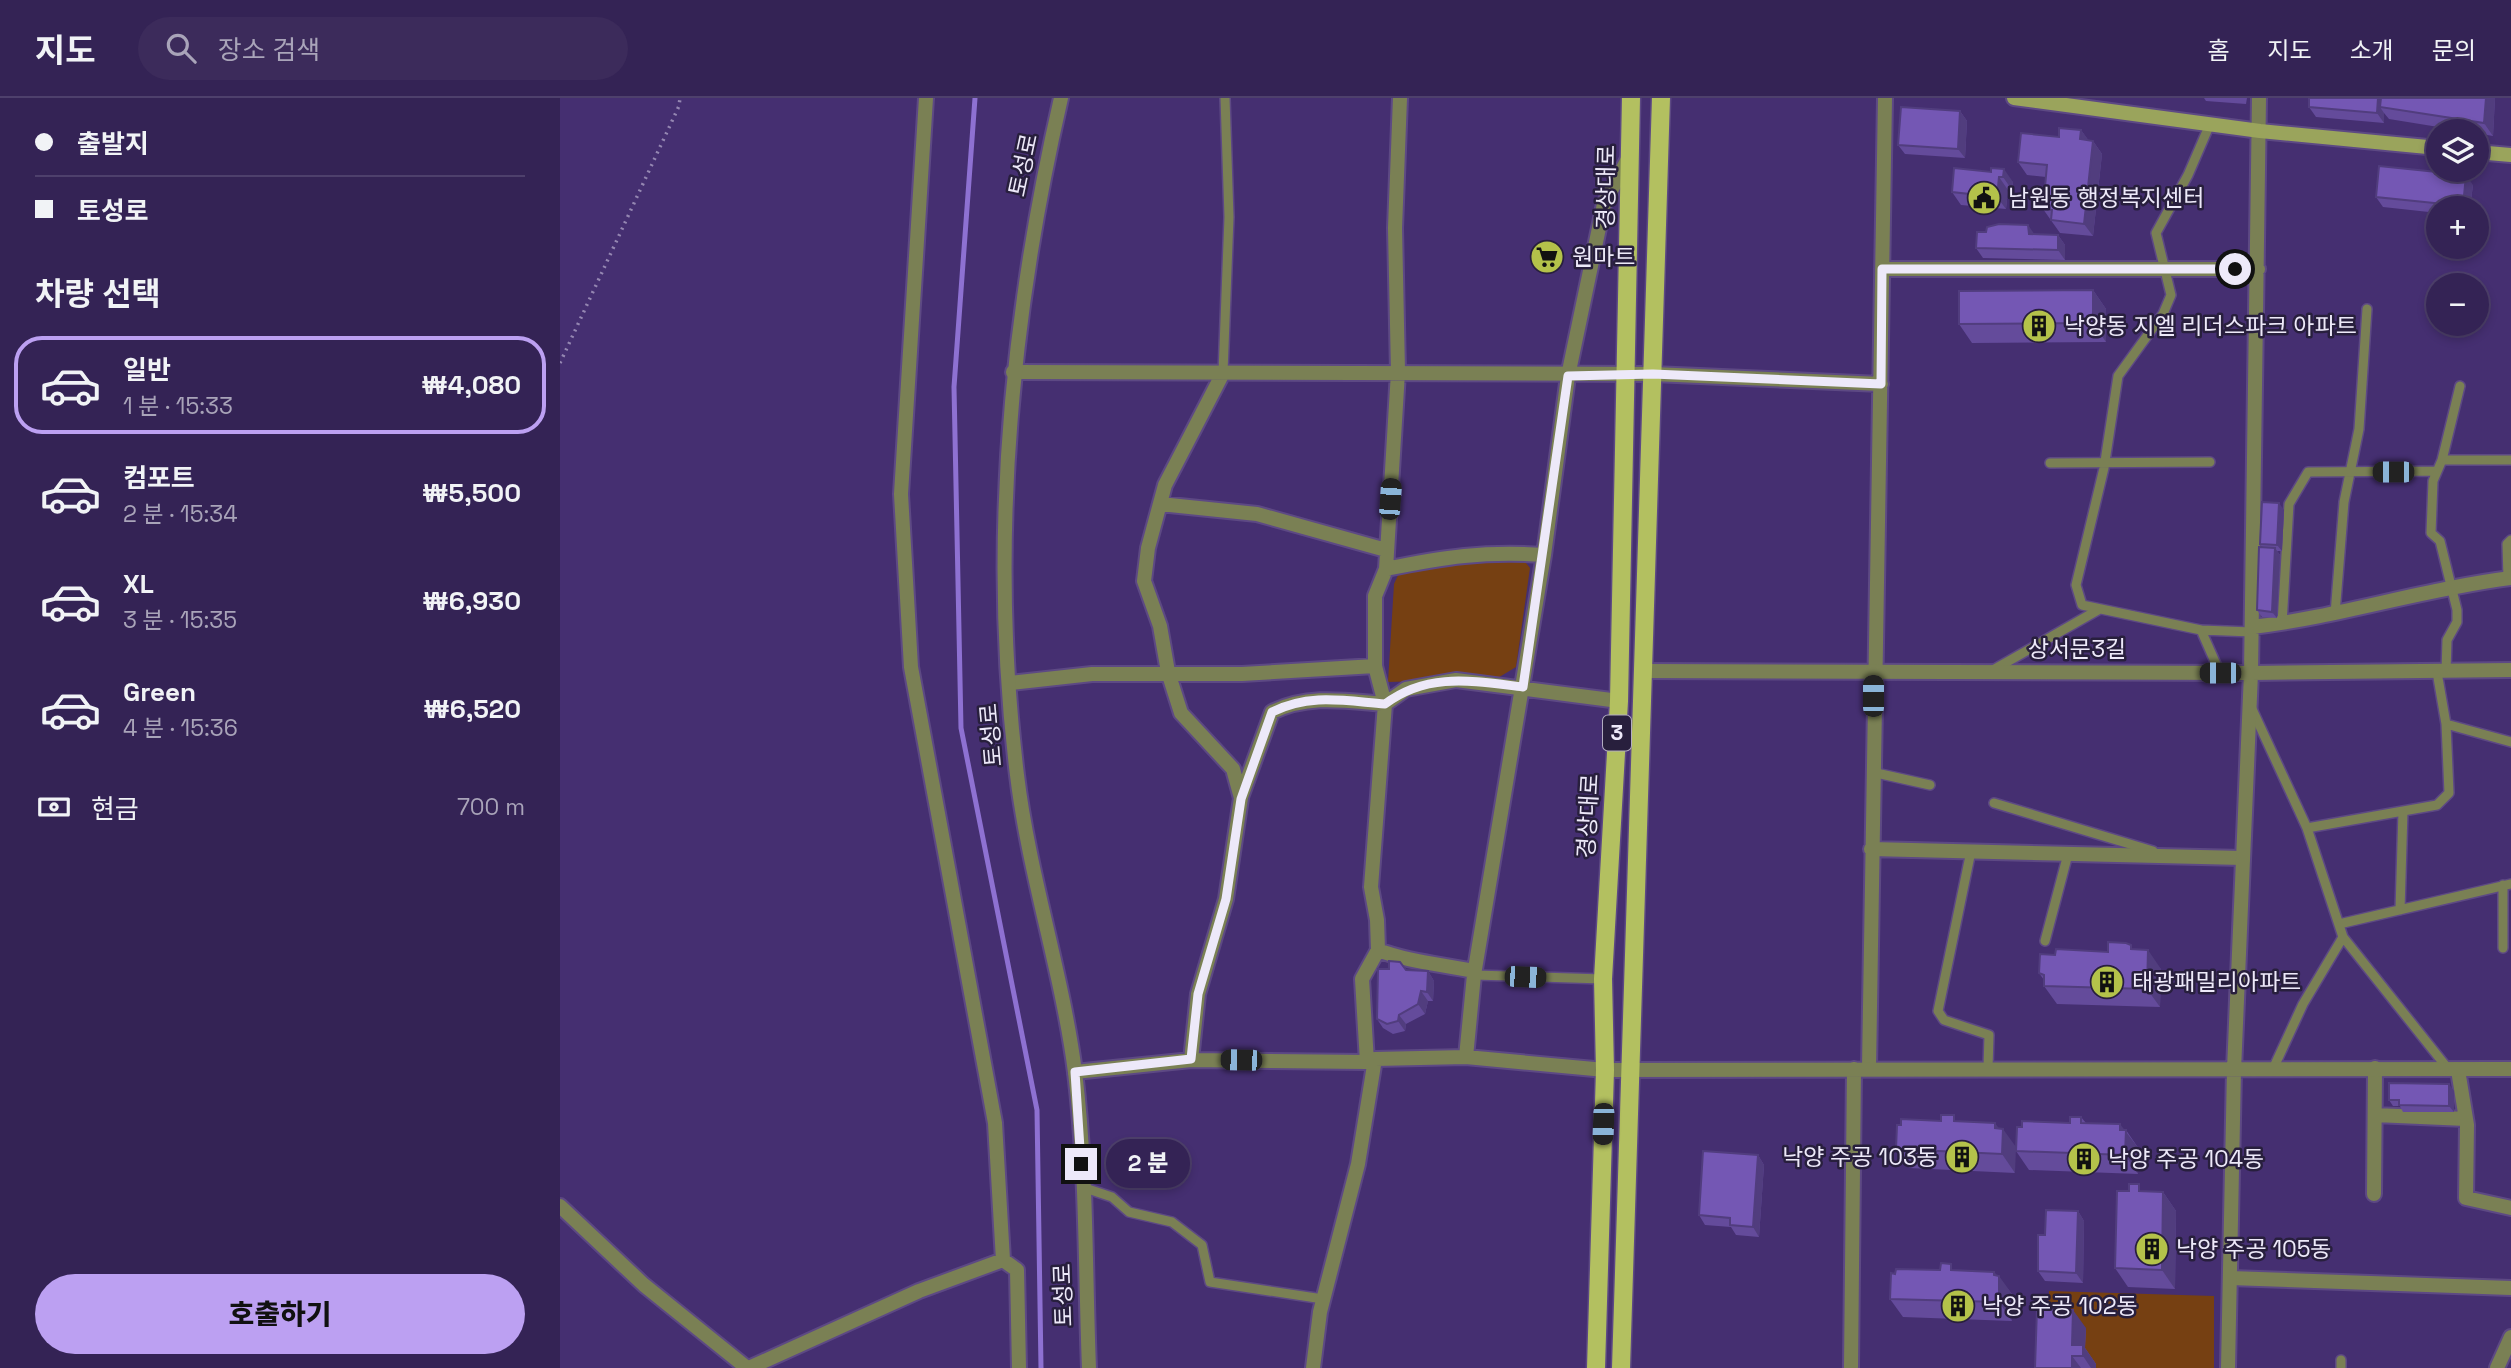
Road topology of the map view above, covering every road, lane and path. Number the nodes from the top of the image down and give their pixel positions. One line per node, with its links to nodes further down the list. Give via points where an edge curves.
1 (680, 98): 21 (path)
2 (926, 98): 104 (street, via 901,494 911,667 995,1123)
3 (1061, 98): 22 (street, 토성로, via 1039,195)
4 (1225, 98): 24 (lane, via 1229,217)
5 (1400, 98): 23 (street, via 1395,228)
6 (1631, 98): 14 (main road, 경상대로 / 3)
7 (1661, 98): 25 (main road, 3)
8 (1885, 98): 17 (street)
9 (2014, 98): 11 (main road)
10 (2259, 98): 12 (street)
11 (2210, 124): 12 (main road); 18 (lane, via 2156,233)
12 (2260, 131): 13 (main road); 19 (street)
13 (2426, 147)
14 (1630, 153): 26 (main road, 경상대로 / 3); 27 (street, via 1604,204)
15 (2489, 153): 16 (main road)
16 (2511, 155)
17 (1882, 269): 18 (street); 28 (street)
18 (2166, 269): 19 (street); 34 (lane, via 2171,295 2163,314 2118,376)
19 (2258, 269): 48 (street)
20 (2367, 309): 36 (lane, via 2359,429)
21 (560, 363)
22 (1013, 372): 24 (street); 58 (street, 토성로, via 1003,512)
23 (1398, 372): 24 (street); 27 (street); 39 (street)
24 (1223, 373): 37 (street, via 1165,485)
25 (1653, 374): 26 (street); 28 (street); 51 (main road, 3)
26 (1628, 375): 27 (street); 60 (main road, 경상대로 / 3)
27 (1568, 376): 40 (street)
28 (1881, 384): 52 (street)
29 (2460, 387): 30 (lane)
30 (2442, 460): 31 (lane); 35 (lane)
31 (2511, 460)
32 (2210, 462): 34 (lane)
33 (2050, 463): 34 (lane)
34 (2104, 464): 44 (lane, via 2076,585 2082,605)
35 (2437, 471): 36 (lane); 43 (lane, via 2431,533 2440,541)
36 (2349, 472): 45 (lane); 46 (lane, via 2308,472 2290,503)
37 (1160, 504): 39 (street, via 1257,514); 54 (street, via 1144,580 1160,626)
38 (2511, 540): 42 (lane, via 2507,544)
39 (1386, 550): 41 (street)
40 (1544, 555): 41 (street, via 1496,551); 59 (street)
41 (1386, 569): 49 (street, via 1376,596)
42 (2510, 578): 43 (street)
43 (2451, 587): 45 (street); 55 (lane, via 2457,622 2447,640)
44 (2098, 610): 47 (lane); 53 (lane)
45 (2335, 614): 46 (street)
46 (2282, 624): 48 (street)
47 (2201, 630): 48 (lane); 56 (lane)
48 (2252, 630): 57 (street)
49 (1375, 666): 54 (street, via 1242,674); 61 (street)
50 (2511, 670): 55 (street, 상서문3길)
51 (1643, 671): 52 (street, 상서문3길); 96 (main road, 3)
52 (1873, 671): 53 (street, 상서문3길); 65 (street)
53 (1990, 671): 56 (street, 상서문3길)
54 (1168, 672): 58 (street); 67 (street, via 1181,713 1233,769)
55 (2442, 672): 57 (street, 상서문3길); 63 (lane)
56 (2220, 673): 57 (street, 상서문3길)
57 (2251, 673): 62 (street)
58 (1010, 683): 97 (street, 토성로, via 1019,787)
59 (1523, 687): 60 (street); 61 (street, via 1456,680 1406,689); 83 (street)
60 (1619, 701): 84 (main road, 경상대로 / 3)
61 (1385, 704): 67 (street, via 1327,699 1293,702 1272,712); 82 (street, via 1371,887)
62 (2249, 705): 70 (lane); 75 (street)
63 (2446, 724): 64 (lane); 69 (lane, via 2448,793 2437,805)
64 (2511, 742)
65 (1872, 772): 66 (lane); 71 (street)
66 (1930, 785)
67 (1241, 799): 86 (street, via 1226,899 1198,994)
68 (1994, 803): 74 (lane)
69 (2403, 811): 70 (lane); 77 (lane)
70 (2308, 828): 78 (lane)
71 (1871, 849): 72 (street); 90 (street)
72 (1971, 851): 73 (street); 88 (lane, via 1938,1011 1944,1020 1989,1035)
73 (2068, 854): 74 (street); 80 (lane)
74 (2169, 856): 75 (street)
75 (2243, 858): 94 (street)
76 (2507, 884): 77 (lane); 81 (lane)
77 (2400, 910): 78 (lane)
78 (2339, 924): 79 (lane)
79 (2343, 937): 91 (lane, via 2302,1004); 95 (lane)
80 (2045, 941)
81 (2503, 948)
82 (1378, 950): 83 (street, via 1407,961); 87 (street, via 1362,979)
83 (1474, 973): 84 (lane); 85 (street)
84 (1604, 979): 93 (main road, 경상대로 / 3)
85 (1466, 1057): 87 (street); 93 (street)
86 (1191, 1059): 87 (street); 97 (street)
87 (1371, 1060): 107 (street, via 1358,1164)
88 (1988, 1068): 90 (street); 94 (street)
89 (2375, 1068): 91 (street); 95 (street); 98 (street)
90 (1862, 1069): 96 (street); 115 (street)
91 (2273, 1069): 94 (street)
92 (2511, 1069): 95 (street)
93 (1605, 1070): 96 (street); 113 (main road, 경상대로 / 3)
94 (2234, 1070): 105 (street)
95 (2454, 1070): 99 (street)
96 (1628, 1071): 114 (main road, 3)
97 (1075, 1072): 100 (street, 토성로)
98 (2375, 1115): 99 (street); 101 (street)
99 (2466, 1119): 103 (street, via 2466,1198)
100 (1082, 1187): 107 (lane, via 1112,1197 1129,1212 1172,1222 1202,1245 1210,1282); 111 (street, 토성로)
101 (2374, 1194)
102 (560, 1206): 109 (street, via 644,1285)
103 (2511, 1208)
104 (1003, 1260): 109 (street, via 919,1291); 110 (street, via 1017,1270)
105 (2230, 1278): 106 (street); 116 (street)
106 (2511, 1288)
107 (1323, 1299): 112 (street)
108 (2511, 1337): 117 (street)
109 (748, 1368)
110 (1019, 1368)
111 (1089, 1368)
112 (1314, 1368)
113 (1596, 1368)
114 (1621, 1368)
115 (1851, 1368)
116 (2228, 1368)
117 (2497, 1368)

